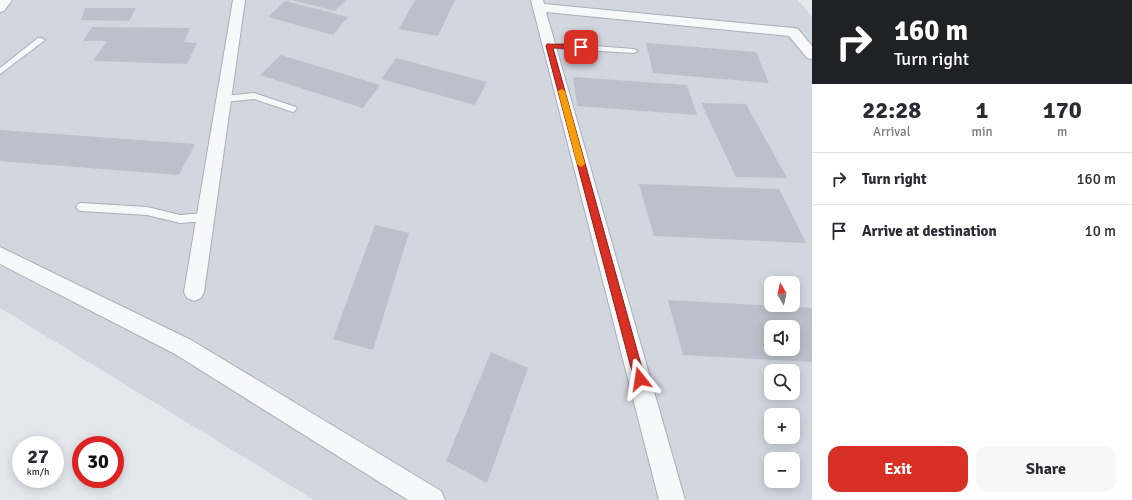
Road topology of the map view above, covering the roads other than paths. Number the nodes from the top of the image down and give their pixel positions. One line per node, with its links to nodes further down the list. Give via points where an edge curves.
1 (6, 0): 4 (street)
2 (239, 0): 10 (street)
3 (538, 4): 6 (street); 8 (street, via 793,32)
4 (0, 8)
5 (41, 40): 9 (lane)
6 (549, 46): 7 (lane); 17 (street)
7 (634, 51)
8 (812, 55)
9 (0, 72)
10 (224, 99): 11 (lane, via 254,96); 13 (street)
11 (293, 110)
12 (81, 207): 13 (lane, via 147,211 180,219)
13 (205, 217): 15 (street)
14 (0, 255): 16 (street, via 183,347)
15 (194, 292)
16 (432, 500)
17 (672, 500)

